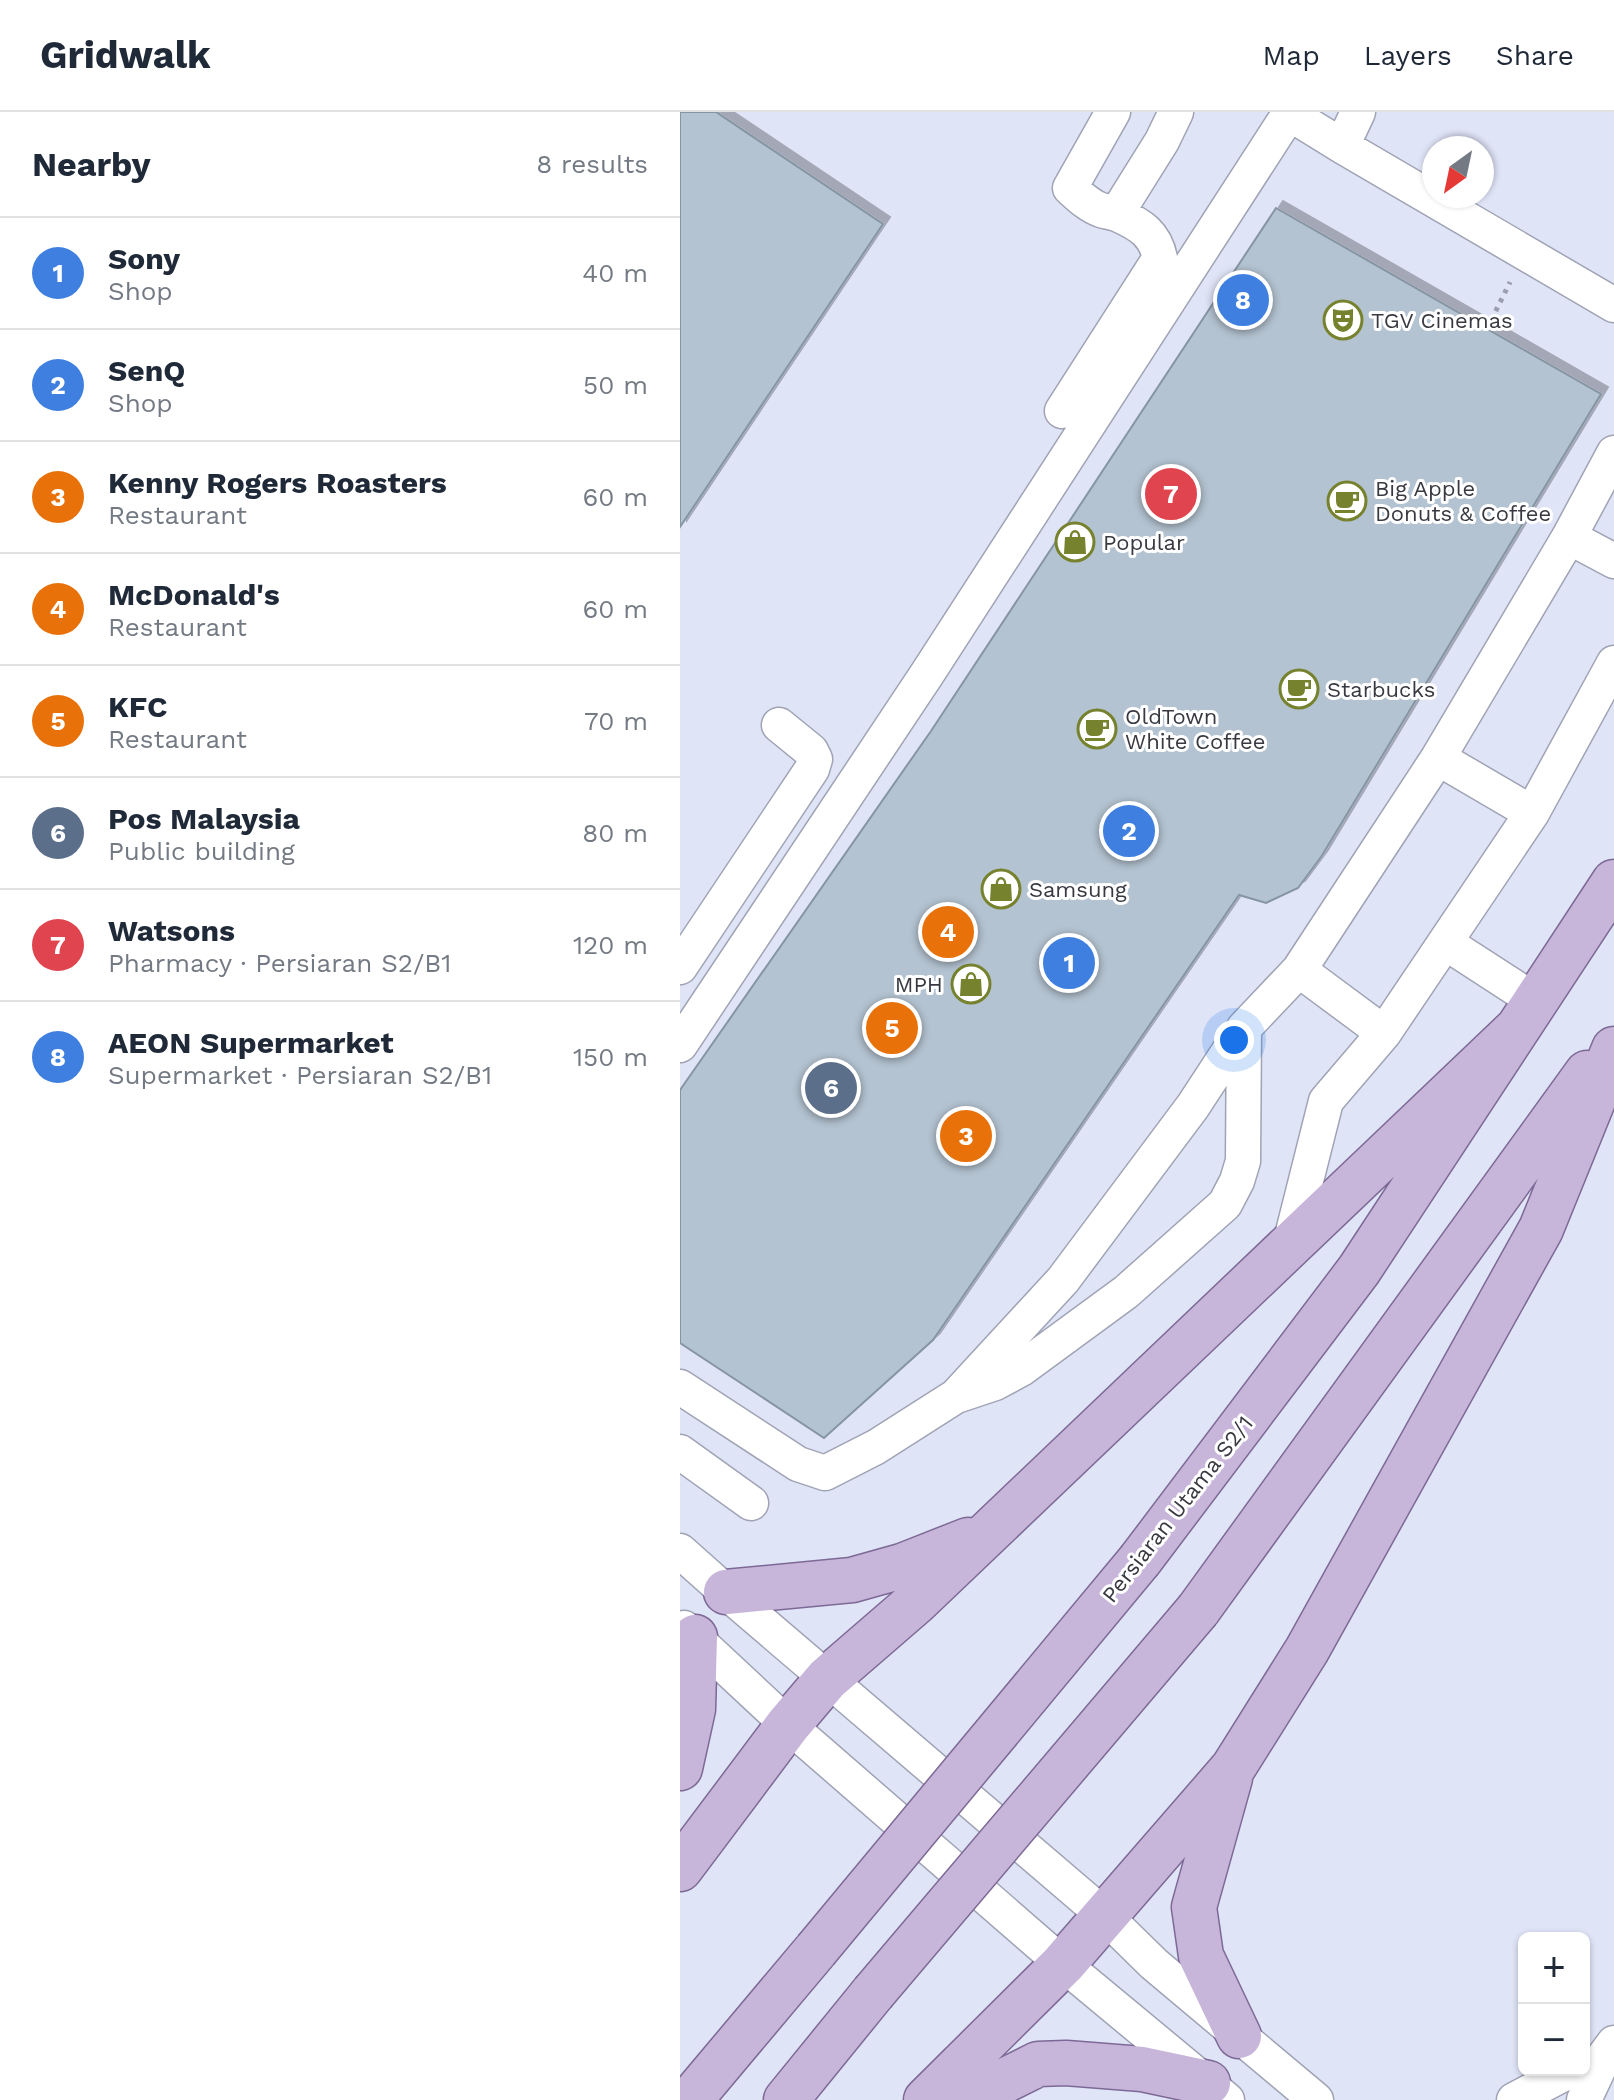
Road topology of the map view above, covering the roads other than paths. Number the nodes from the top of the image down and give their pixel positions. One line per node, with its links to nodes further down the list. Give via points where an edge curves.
1 (1113, 112): 6 (street, via 1070,188 1100,210)
2 (1176, 112): 6 (street)
3 (1358, 112): 5 (street)
4 (1288, 113): 5 (street); 24 (street, via 936,661)
5 (1342, 146): 7 (street)
6 (1117, 213): 8 (street, via 1151,234 1160,258)
7 (1614, 305)
8 (1062, 411)
9 (1614, 453): 10 (street)
10 (1569, 537): 11 (street); 14 (street)
11 (1614, 561)
12 (1614, 663): 15 (street)
13 (779, 725): 18 (street, via 811,751 812,769)
14 (1438, 758): 15 (street); 19 (street)
15 (1532, 813): 17 (street)
16 (1614, 882): 20 (main road, Persiaran Utama S2/1)
17 (1446, 943): 20 (street); 22 (street)
18 (680, 967)
19 (1299, 970): 21 (street); 22 (street)
20 (1527, 1016): 26 (main road); 48 (main road, Persiaran Utama S2/1, bridge, via 1359,1270 1140,1560)
21 (1244, 1028): 27 (street, via 1193,1106); 28 (street, via 1243,1161 1237,1181 1225,1204)
22 (1384, 1033): 26 (street, via 1326,1101)
23 (1614, 1036): 49 (main road, bridge, via 1198,1610)
24 (680, 1045)
25 (1614, 1049): 40 (main road, via 1541,1229 1307,1650)
26 (1290, 1244): 33 (main road)
27 (1063, 1280): 28 (street); 30 (street)
28 (1094, 1316): 30 (street, via 1021,1369)
29 (680, 1387): 30 (street, via 798,1464 825,1473)
30 (956, 1396)
31 (680, 1452): 32 (street)
32 (751, 1503)
33 (989, 1531): 35 (main road, via 852,1580); 37 (main road)
34 (680, 1551): 35 (street)
35 (726, 1592): 37 (street)
36 (687, 1630): 38 (street); 39 (main road, via 693,1709)
37 (827, 1679): 38 (main road); 42 (street)
38 (788, 1725): 41 (main road); 43 (street)
39 (680, 1768)
40 (1233, 1768): 42 (main road); 44 (main road, via 1194,1907 1201,1956)
41 (680, 1869)
42 (1105, 1916): 43 (main road); 44 (street)
43 (1063, 1964): 47 (street); 50 (main road)
44 (1239, 2036): 52 (street)
45 (1601, 2054): 54 (street)
46 (1560, 2076): 53 (street)
47 (1217, 2091): 51 (main road, via 1142,2069 1038,2064)
48 (690, 2100)
49 (786, 2100)
50 (926, 2100)
51 (966, 2100)
52 (1316, 2100)
53 (1514, 2100)
54 (1584, 2100)

